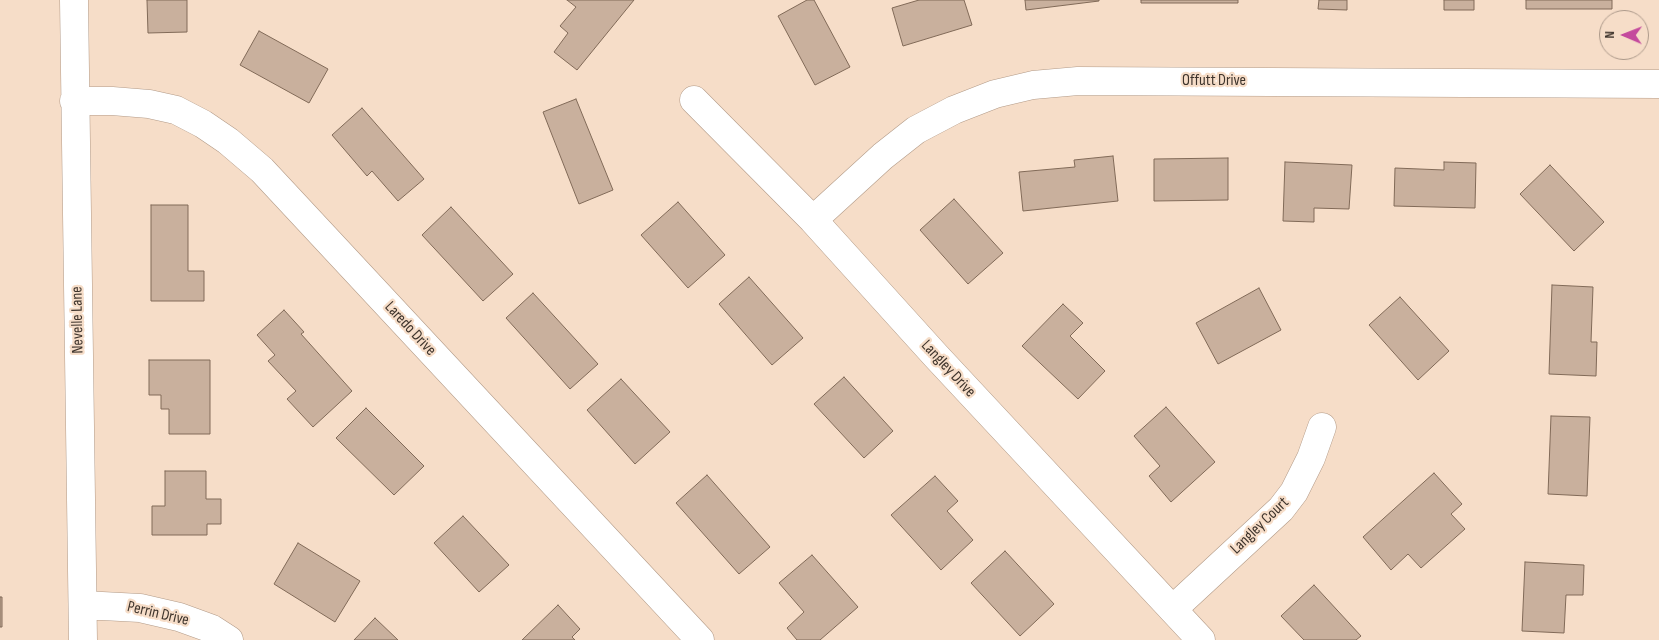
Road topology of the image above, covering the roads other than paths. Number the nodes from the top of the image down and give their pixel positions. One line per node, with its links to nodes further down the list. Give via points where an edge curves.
1 (74, 0): 4 (street, Nevelle Lane)
2 (1659, 84): 5 (street, Offutt Drive, via 1078,80 1034,85 995,94 916,130)
3 (694, 100): 5 (street, Langley Drive)
4 (74, 101): 7 (street, Nevelle Lane); 11 (street, Laredo Drive, via 150,104 176,110 228,140 262,170)
5 (813, 220): 8 (street, Langley Drive)
6 (1322, 427): 8 (street, Langley Court, via 1294,492 1281,509)
7 (83, 605): 9 (street, Nevelle Lane); 10 (street, Perrin Drive, via 140,608 179,617 212,629)
8 (1173, 609): 12 (street, Langley Drive)
9 (83, 640)
10 (229, 640)
11 (700, 640)
12 (1201, 640)

